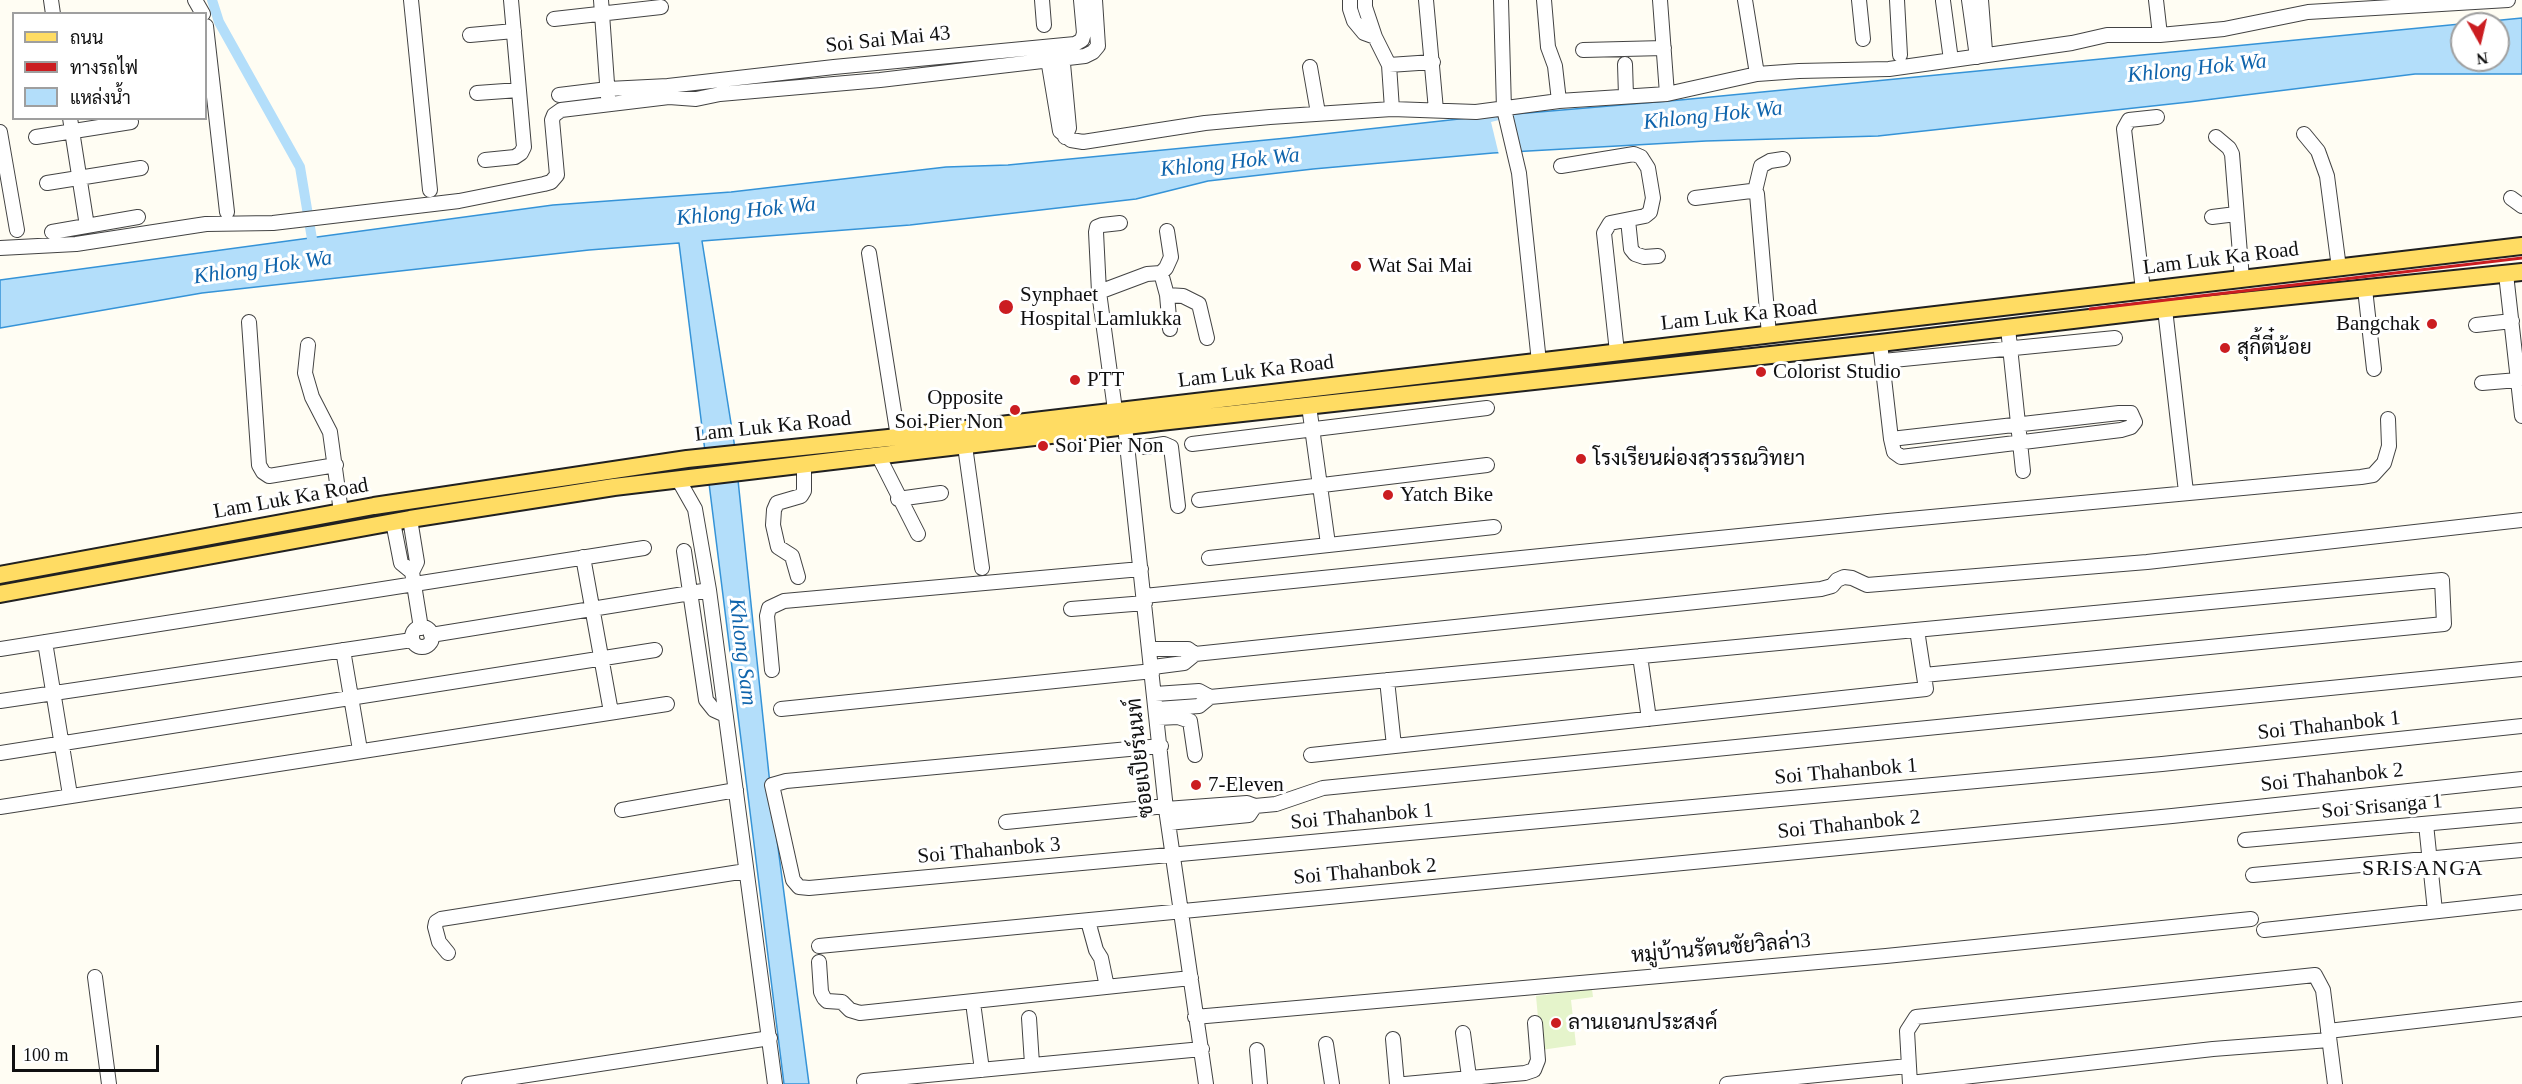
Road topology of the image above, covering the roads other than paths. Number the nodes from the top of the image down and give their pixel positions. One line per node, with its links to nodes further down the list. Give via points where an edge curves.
1 (411, 0): 71 (street)
2 (511, 0): 26 (street)
3 (1042, 0): 25 (street)
4 (1081, 0): 34 (street, via 1082,40)
5 (1095, 0): 34 (street, via 1098,46 1084,56)
6 (1350, 0): 30 (street, via 1354,21 1364,33)
7 (1365, 0): 30 (street)
8 (1426, 0): 39 (street)
9 (1501, 0): 55 (street)
10 (1544, 0): 51 (street)
11 (1660, 0): 32 (street)
12 (1745, 0): 43 (street)
13 (1859, 0): 31 (street)
14 (1898, 0): 36 (street)
15 (1969, 0): 37 (street)
16 (1981, 0): 37 (street)
17 (2156, 0): 29 (street)
18 (2508, 0): 20 (street)
19 (1943, 1): 38 (street)
20 (2463, 2): 21 (street)
21 (2337, 5): 29 (street, via 2224,29)
22 (601, 7): 23 (street); 24 (street); 44 (street)
23 (660, 7)
24 (554, 19)
25 (1044, 25)
26 (514, 32): 28 (street); 45 (street)
27 (207, 35): 74 (street)
28 (470, 35)
29 (2160, 35): 37 (street, via 2107,35)
30 (1375, 37): 41 (street)
31 (1863, 39)
32 (1664, 48): 33 (street); 48 (street)
33 (1583, 50)
34 (1062, 52): 35 (street); 62 (street, via 1069,128)
35 (1047, 54): 46 (street, via 880,80 696,99); 62 (street, via 1060,131)
36 (1900, 55)
37 (1981, 56): 38 (street)
38 (1951, 60): 43 (street, via 1889,69)
39 (1433, 62): 41 (street); 54 (street)
40 (1625, 64): 50 (street)
41 (1389, 65): 53 (street)
42 (1310, 67): 56 (street)
43 (1757, 74): 48 (street)
44 (608, 89): 46 (street); 49 (street); 52 (street)
45 (519, 90): 47 (street); 66 (street, via 524,147 515,157)
46 (668, 91): 52 (street)
47 (477, 93)
48 (1667, 94): 50 (street)
49 (559, 95)
50 (1626, 96): 51 (street)
51 (1559, 101): 55 (street)
52 (609, 104): 85 (street, via 561,110 554,115 557,175 551,182 459,201 273,224 206,224 86,243)
53 (1392, 109): 54 (street); 56 (street)
54 (1436, 110): 55 (street)
55 (1505, 112): 110 (street, via 1519,173)
56 (1318, 113): 62 (street, via 1205,123 1083,142)
57 (2157, 117): 93 (street, via 2129,120 2124,129)
58 (131, 122): 59 (street)
59 (71, 125): 63 (street); 69 (street)
60 (0, 132): 81 (street)
61 (2304, 134): 88 (street, via 2318,151 2327,176)
62 (1065, 136)
63 (36, 137)
64 (2216, 137): 75 (street, via 2232,154)
65 (1783, 159): 72 (street, via 1761,166)
66 (485, 160)
67 (1561, 166): 78 (street, via 1641,156 1648,168 1653,206 1645,216)
68 (141, 168): 69 (street)
69 (80, 178): 70 (street); 80 (street)
70 (47, 183)
71 (430, 190)
72 (1755, 192): 73 (street); 102 (street, via 1760,201)
73 (1695, 198)
74 (227, 212)
75 (2236, 214): 77 (street); 91 (street)
76 (138, 217): 80 (street)
77 (2212, 217)
78 (1628, 220): 87 (street, via 1635,254); 108 (street, via 1610,224 1604,233)
79 (1120, 223): 94 (street, via 1097,227)
80 (87, 226): 83 (street)
81 (17, 230)
82 (1167, 231): 89 (street, via 1171,257)
83 (52, 232)
84 (2522, 246): 88 (main road, Lam Luk Ka Road)
85 (0, 248)
86 (869, 253): 128 (street)
87 (1658, 256)
88 (2339, 268): 91 (main road, Lam Luk Ka Road)
89 (1161, 273): 94 (street); 95 (street)
90 (2514, 273): 92 (main road, Lam Luk Ka Road); 97 (street)
91 (2242, 279): 93 (main road, Lam Luk Ka Road)
92 (2365, 289): 96 (main road, Lam Luk Ka Road); 111 (street)
93 (2143, 290): 102 (main road, Lam Luk Ka Road)
94 (1099, 292): 118 (street)
95 (1167, 295): 101 (street); 103 (street, via 1183,296 1199,304)
96 (2165, 309): 100 (main road, Lam Luk Ka Road); 143 (street)
97 (2512, 321): 99 (street); 112 (street)
98 (249, 322): 137 (street, via 259,465 263,472 269,476)
99 (2476, 325)
100 (2008, 328): 105 (main road, Lam Luk Ka Road); 107 (street)
101 (1170, 329)
102 (1769, 335): 108 (main road, Lam Luk Ka Road)
103 (1207, 338)
104 (2115, 338): 107 (street)
105 (1880, 343): 109 (street); 115 (main road, Lam Luk Ka Road)
106 (308, 345): 137 (street, via 305,374 330,432)
107 (2010, 350): 109 (street); 123 (street)
108 (1617, 352): 110 (main road, Lam Luk Ka Road)
109 (1883, 361): 129 (street)
110 (1539, 362): 113 (main road, Lam Luk Ka Road)
111 (2374, 369)
112 (2518, 380): 114 (street); 119 (street)
113 (1363, 382): 115 (main road); 118 (main road, Lam Luk Ka Road)
114 (2482, 383)
115 (1367, 399): 116 (main road, Lam Luk Ka Road)
116 (1309, 406): 122 (main road, Lam Luk Ka Road); 125 (street)
117 (1487, 408): 125 (street)
118 (1115, 410): 128 (main road, Lam Luk Ka Road)
119 (2522, 416)
120 (2086, 417): 123 (street); 127 (street); 127 (street, via 2133,415 2131,427)
121 (2388, 419): 143 (street, via 2389,446 2384,463 2373,475)
122 (1160, 422): 124 (main road, Lam Luk Ka Road); 131 (street)
123 (2018, 424): 126 (street); 130 (street)
124 (1125, 426): 133 (main road, Lam Luk Ka Road); 159 (street, ซอยเปียร์นนท์)
125 (1312, 430): 132 (street); 142 (street)
126 (1957, 432): 129 (street); 135 (street)
127 (2089, 434): 130 (street)
128 (898, 437): 148 (main road, Lam Luk Ka Road, via 687,459)
129 (1891, 439): 135 (street, via 1894,452 1901,457)
130 (2020, 442): 135 (street); 140 (street)
131 (1164, 444): 134 (street); 147 (street, via 1173,452)
132 (1192, 444)
133 (965, 446): 136 (main road, Lam Luk Ka Road); 158 (street)
134 (1145, 447)
135 (1959, 449)
136 (879, 457): 138 (main road, Lam Luk Ka Road); 145 (street)
137 (336, 465): 148 (street)
138 (804, 465): 141 (main road, Lam Luk Ka Road); 161 (street, via 801,496 777,503 773,525 778,548 792,556)
139 (1488, 465): 142 (street)
140 (2023, 471)
141 (684, 478): 149 (main road, Lam Luk Ka Road); 163 (street, via 695,509)
142 (1319, 486): 146 (street); 153 (street)
143 (2186, 492): 166 (street)
144 (941, 494): 145 (street)
145 (898, 499): 152 (street)
146 (1199, 500)
147 (1178, 506)
148 (341, 512): 160 (main road, Lam Luk Ka Road)
149 (402, 520): 162 (street, via 417,561); 165 (main road, Lam Luk Ka Road)
150 (2522, 520): 176 (street, via 2135,563 1867,585 1844,578 1821,589)
151 (1494, 527): 153 (street)
152 (918, 534)
153 (1328, 544): 157 (street)
154 (644, 548): 156 (street)
155 (684, 552): 164 (street)
156 (583, 557): 162 (street); 167 (street)
157 (1209, 558)
158 (982, 568)
159 (1141, 569): 166 (street, ซอยเปียร์นนท์); 181 (street, via 784,601 770,608 767,616)
160 (0, 575)
161 (798, 577)
162 (413, 579): 170 (street); 171 (street)
163 (709, 590): 164 (street); 193 (street)
164 (690, 593): 167 (street); 193 (street, via 706,700 714,710)
165 (0, 594)
166 (1144, 600): 168 (street); 173 (street, ซอยเปียร์นนท์)
167 (592, 608): 170 (street); 178 (street)
168 (1071, 609)
169 (1917, 630): 177 (street); 182 (street); 182 (street, via 2442,580 2444,624)
170 (426, 631): 174 (street, via 429,644 422,647 412,640)
171 (45, 642): 172 (street); 184 (street)
172 (0, 649)
173 (1150, 649): 176 (street, via 1188,649); 179 (street, ซอยเปียร์นนท์)
174 (342, 650): 184 (street); 187 (street)
175 (655, 650): 178 (street)
176 (1195, 654): 179 (street, via 1184,663)
177 (1640, 656): 183 (street); 194 (street)
178 (601, 659): 187 (street); 191 (street)
179 (1153, 669): 185 (street, ซอยเปียร์นนท์); 190 (street)
180 (2522, 669): 208 (street, via 1323,788 1276,804 1247,803)
181 (771, 670)
182 (1924, 675): 194 (street, via 1926,689)
183 (1386, 680): 186 (street); 198 (street)
184 (53, 694): 188 (street); 196 (street)
185 (1155, 694): 186 (street, via 1199,691); 192 (street, ซอยเปียร์นนท์)
186 (1210, 697): 192 (street, via 1199,706)
187 (351, 698): 196 (street); 199 (street)
188 (0, 701)
189 (667, 704): 191 (street)
190 (781, 710)
191 (611, 712): 199 (street)
192 (1157, 713): 197 (street, ซอยเปียร์นนท์); 201 (street, via 1190,720)
193 (726, 715): 204 (street)
194 (1649, 719): 198 (street)
195 (2522, 726): 214 (street, Soi Thahanbok 1, via 2162,764)
196 (61, 744): 200 (street); 205 (street)
197 (1161, 746): 208 (street, ซอยเปียร์นนท์); 214 (street, Soi Thahanbok 3, via 772,785 793,880 799,887)
198 (1394, 746): 202 (street)
199 (360, 750): 205 (street)
200 (0, 753)
201 (1195, 755)
202 (1311, 755)
203 (2522, 779): 219 (street, Soi Thahanbok 2)
204 (736, 790): 207 (street); 216 (street)
205 (70, 795): 206 (street)
206 (0, 807)
207 (622, 810)
208 (1167, 813): 210 (street); 214 (street, ซอยเปียร์นนท์)
209 (2522, 815): 211 (street, Soi Srisanga 1)
210 (1006, 822)
211 (2426, 824): 212 (street, Soi Srisanga 1); 215 (street)
212 (2245, 840)
213 (2522, 850): 215 (street)
214 (1172, 855): 219 (street, ซอยเปียร์นนท์)
215 (2430, 859): 217 (street); 220 (street)
216 (746, 871): 225 (street, via 441,919 435,927 439,942); 237 (street)
217 (2253, 875)
218 (2522, 902): 220 (street)
219 (1179, 910): 222 (street, Soi Thahanbok 2); 228 (street, ซอยเปียร์นนท์)
220 (2435, 911): 223 (street)
221 (2251, 919): 232 (street, หมู่บ้านรัตนชัยวิลล่า3, via 1898,955)
222 (1088, 921): 224 (street, Soi Thahanbok 2); 229 (street)
223 (2264, 930)
224 (819, 946)
225 (448, 953)
226 (819, 962): 229 (street, via 824,998 860,1012)
227 (95, 977): 247 (street)
228 (1191, 978): 229 (street); 232 (street, ซอยเปียร์นนท์)
229 (1107, 987)
230 (2522, 1009): 236 (street)
231 (974, 1010): 244 (street)
232 (1195, 1017): 240 (street, ซอยเปียร์นนท์)
233 (1029, 1018): 242 (street)
234 (1534, 1023): 245 (street, via 1538,1060 1534,1070)
235 (1463, 1033): 245 (street)
236 (2329, 1036): 243 (street, via 2323,990 2315,975 1916,1017 1907,1031); 256 (street); 257 (street)
237 (770, 1038): 248 (street); 249 (street)
238 (1393, 1039): 253 (street)
239 (1326, 1044): 252 (street)
240 (1202, 1048): 242 (street); 250 (street, ซอยเปียร์นนท์)
241 (1257, 1050): 251 (street)
242 (1032, 1064): 244 (street)
243 (1908, 1066): 255 (street); 256 (street)
244 (982, 1070): 246 (street)
245 (1470, 1080): 254 (street)
246 (864, 1081)
247 (109, 1084)
248 (469, 1084)
249 (775, 1084)
250 (1206, 1084)
251 (1260, 1084)
252 (1332, 1084)
253 (1397, 1084)
254 (1406, 1084)
255 (1727, 1084)
256 (1910, 1084)
257 (2335, 1084)

